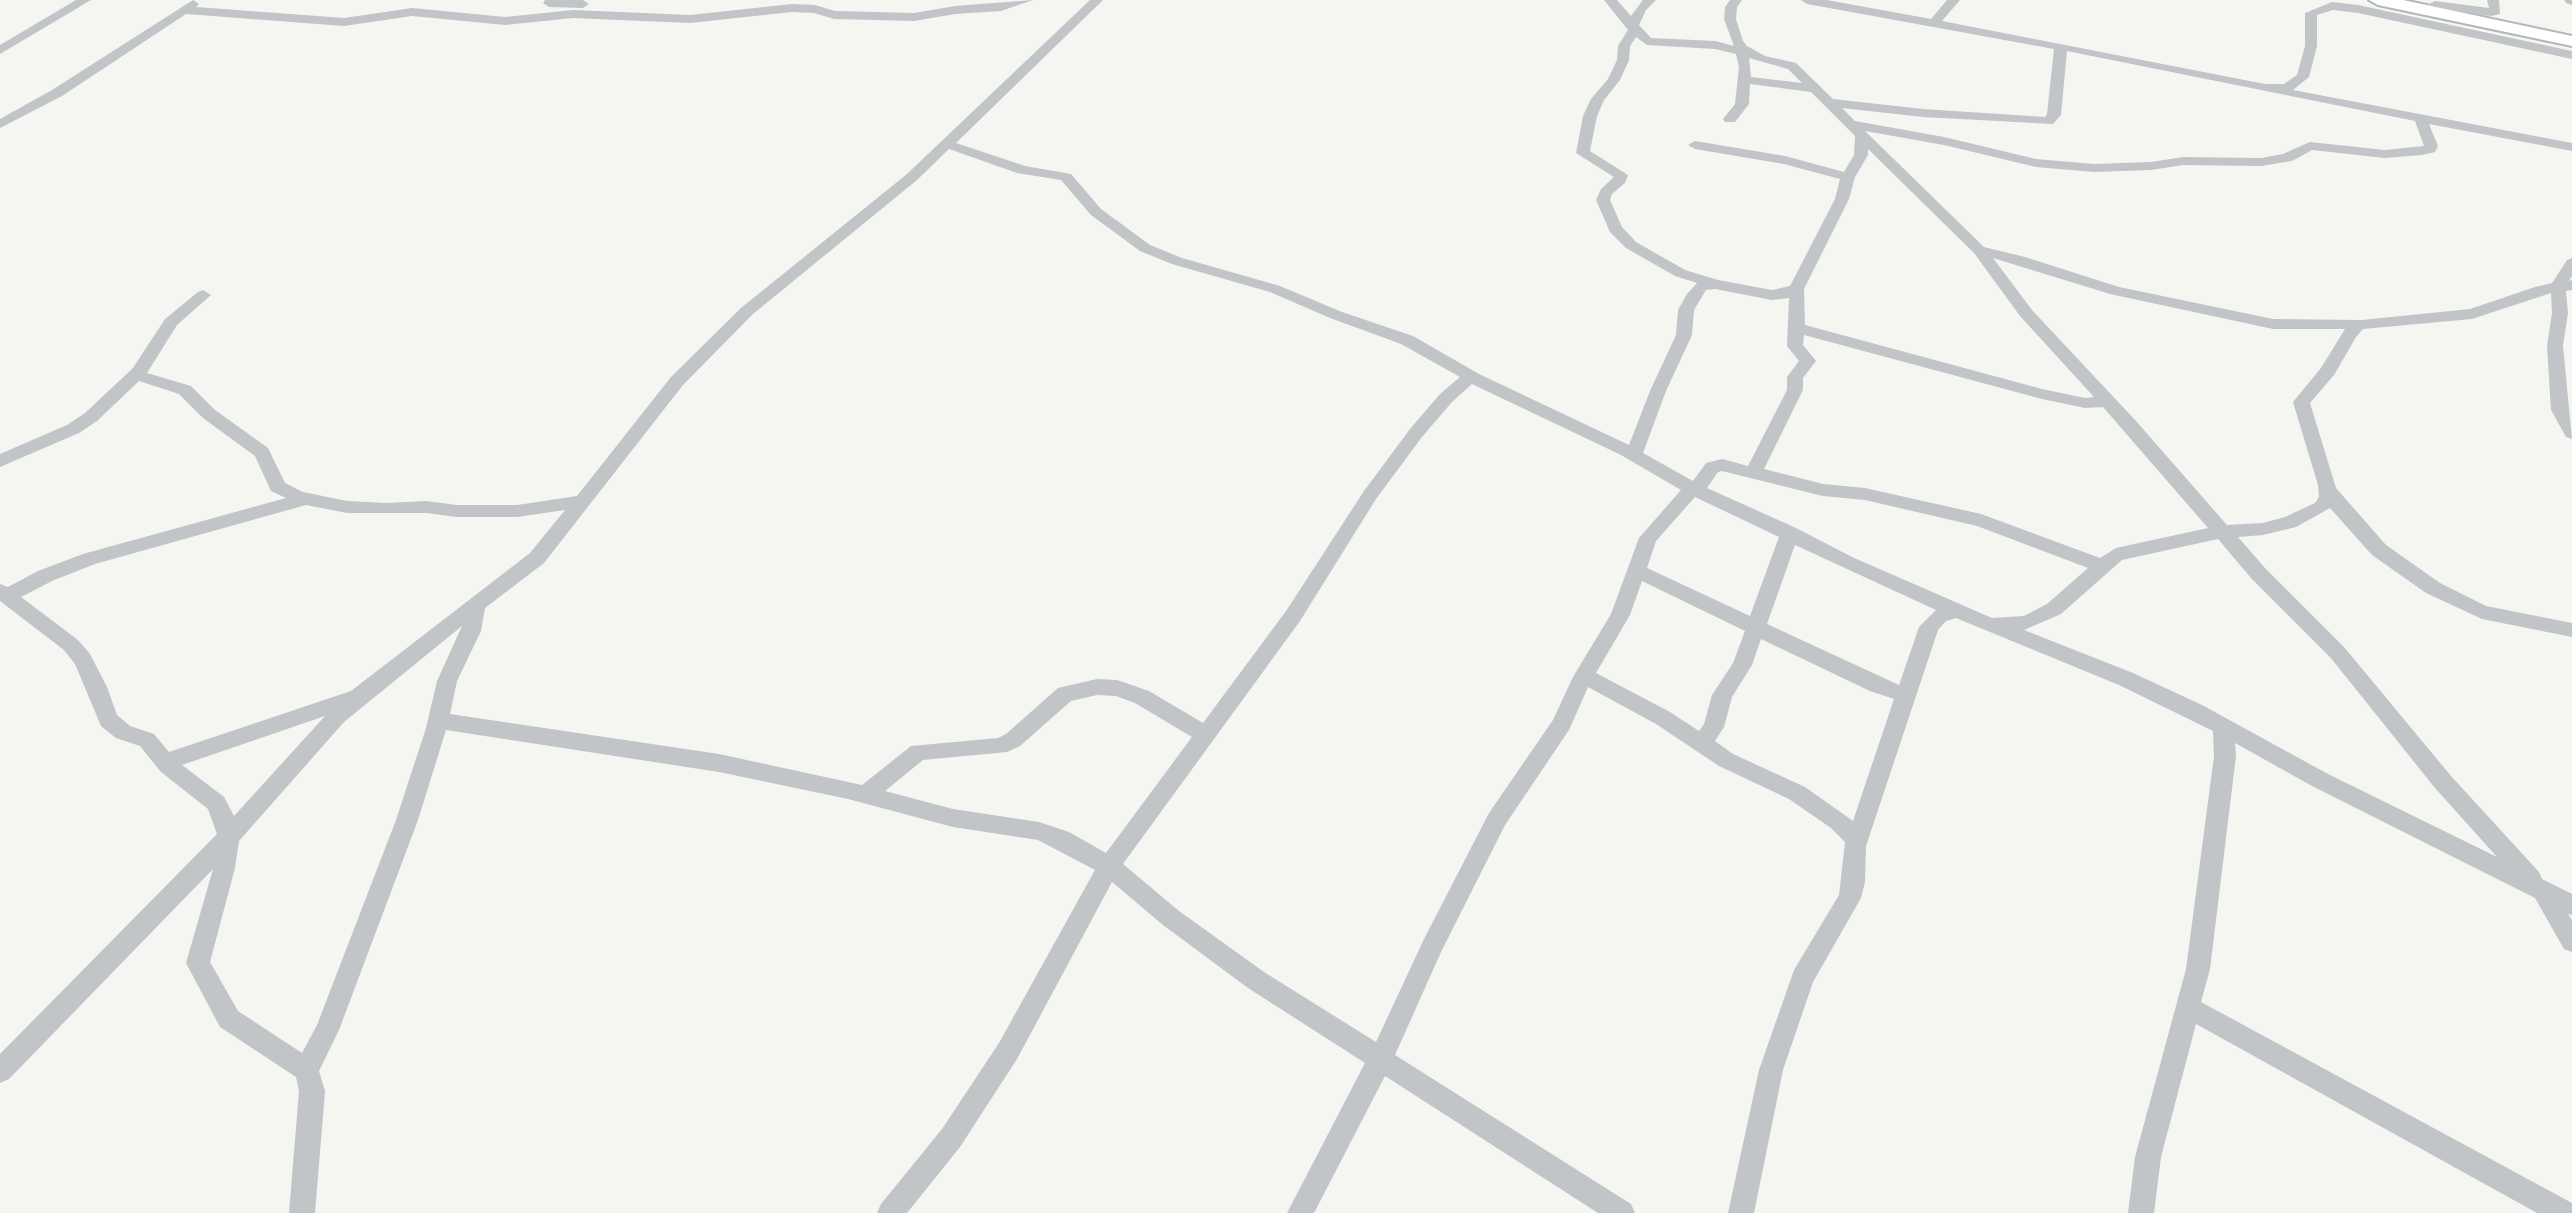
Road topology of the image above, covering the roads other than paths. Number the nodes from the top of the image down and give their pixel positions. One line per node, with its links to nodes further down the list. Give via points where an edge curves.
1 (85, 0): 23 (street)
2 (551, 0): 14 (street, via 549,3)
3 (817, 0): 15 (street)
4 (1027, 0): 15 (street, via 914,17 834,15)
5 (1097, 0): 36 (street)
6 (1610, 0): 20 (street)
7 (1650, 0): 20 (street, via 1641,8)
8 (1807, 0): 19 (street)
9 (1954, 0): 19 (street)
10 (2378, 0): 16 (highway)
11 (2493, 0): 16 (street, via 2496,11 2491,12 2435,5)
12 (1730, 2): 24 (street, via 1732,29)
13 (189, 4): 17 (street, via 344,22 412,12 501,21 571,15); 34 (street, via 57,93)
14 (636, 5): 17 (street); 18 (street, via 657,7)
15 (803, 8): 18 (street)
16 (2424, 10): 21 (highway)
17 (629, 17): 18 (street)
18 (659, 19)
19 (1935, 22): 22 (street)
20 (1633, 28): 24 (street, via 1656,43 1705,44); 42 (street, via 1614,80 1590,116 1583,153 1622,175 1603,200 1624,240 1679,273)
21 (2572, 41)
22 (2061, 46): 29 (street); 31 (street, via 2054,115 2048,121)
23 (0, 50)
24 (1745, 52): 27 (street); 28 (street, via 1788,64)
25 (2572, 55): 26 (street, via 2332,6 2311,13 2311,46)
26 (2304, 77): 29 (street, via 2287,88); 30 (street, via 2306,86)
27 (1745, 80): 28 (street); 32 (street, via 1741,107)
28 (1812, 88): 31 (street)
29 (2265, 88): 30 (street)
30 (2329, 101): 33 (street)
31 (1827, 102): 35 (street)
32 (1730, 119)
33 (2421, 120): 35 (street, via 2431,146 2422,151 2376,154 2310,146 2287,158 2261,162 2183,161 2094,168 2036,163 1944,141); 38 (street)
34 (0, 124)
35 (1856, 130): 39 (street, via 1861,155); 40 (street)
36 (947, 144): 49 (street, via 1022,170 1066,177 1096,212 1145,248 1275,289 1392,333); 58 (street, via 747,311 677,381)
37 (1695, 145): 39 (street, via 1785,160)
38 (2572, 147)
39 (1849, 177): 44 (street)
40 (1979, 250): 46 (street, via 2115,291 2273,324); 50 (street, via 2008,292)
41 (2572, 263): 43 (street)
42 (1715, 284): 44 (street, via 1780,296); 52 (street, via 1701,287 1692,297 1684,335)
43 (2565, 286): 46 (street, via 2472,314); 51 (street, via 2555,345 2559,410)
44 (1796, 289): 47 (street)
45 (203, 295): 48 (street, via 171,322)
46 (2359, 324): 55 (street, via 2328,372 2301,402)
47 (1797, 328): 50 (street, via 2042,394 2085,403); 54 (street, via 1795,348 1808,361 1796,377 1795,390)
48 (136, 375): 53 (street, via 82,424); 57 (street, via 185,390 209,414 262,452 277,487)
49 (1470, 377): 52 (street); 76 (street, via 1416,433 1370,495 1293,616)
50 (2105, 401): 59 (street)
51 (2572, 433)
52 (1634, 455): 56 (street)
53 (0, 461)
54 (1753, 474): 56 (street, via 1717,466); 61 (street, via 1981,520)
55 (2328, 488): 59 (street, via 2325,503 2290,522 2249,532); 70 (street, via 2379,550 2433,588 2482,611)
56 (1694, 489): 60 (street); 62 (street, via 1648,538)
57 (306, 499): 58 (street, via 347,507 468,511 537,509); 63 (street, via 90,559)
58 (582, 501): 65 (street, via 530,565)
59 (2221, 532): 61 (street, via 2127,551); 83 (street, via 2337,652 2443,782)
60 (1790, 533): 64 (street); 69 (street)
61 (2101, 565): 68 (street, via 2054,609 2035,619 2016,624)
62 (1636, 570): 69 (street); 71 (street, via 1620,615)
63 (2, 593): 78 (street, via 71,645 97,687 108,720 123,732 147,740)
64 (1923, 595): 66 (street); 67 (street)
65 (477, 606): 72 (street); 74 (street, via 471,631 447,681)
66 (1959, 610): 67 (street); 68 (street)
67 (1931, 621): 73 (street)
68 (1983, 622): 75 (street, via 2126,679)
69 (1756, 628): 73 (street); 77 (street, via 1736,677 1722,695 1712,732)
70 (2572, 630)
71 (1585, 676): 77 (street); 88 (street, via 1562,724 1497,819)
72 (361, 695): 78 (street); 80 (street)
73 (1905, 695): 81 (street)
74 (438, 721): 79 (street, via 719,763); 89 (street, via 407,820 337,1005)
75 (2223, 727): 83 (street); 86 (street, via 2225,756 2203,936)
76 (1206, 735): 79 (street, via 1142,696 1097,687 1065,694 1000,746 918,752); 82 (street)
77 (1702, 742): 81 (street, via 1726,760 1797,793)
78 (165, 762): 80 (street, via 216,803)
79 (864, 795): 82 (street, via 953,818 1039,831)
80 (229, 837): 87 (street); 89 (street, via 198,963 229,1019)
81 (1857, 839): 94 (street, via 1850,898 1802,978 1771,1070)
82 (1109, 866): 88 (street, via 1256,980); 91 (street, via 1008,1051 951,1138)
83 (2541, 890): 84 (street); 85 (street)
84 (2572, 905)
85 (2572, 942)
86 (2188, 1007): 95 (street, via 2148,1157); 96 (street)
87 (5, 1058)
88 (1380, 1060): 92 (street); 93 (street)
89 (306, 1070): 90 (street, via 312,1091)
90 (302, 1213)
91 (890, 1213)
92 (1300, 1213)
93 (1622, 1213)
94 (1741, 1213)
95 (2141, 1213)
96 (2563, 1213)

